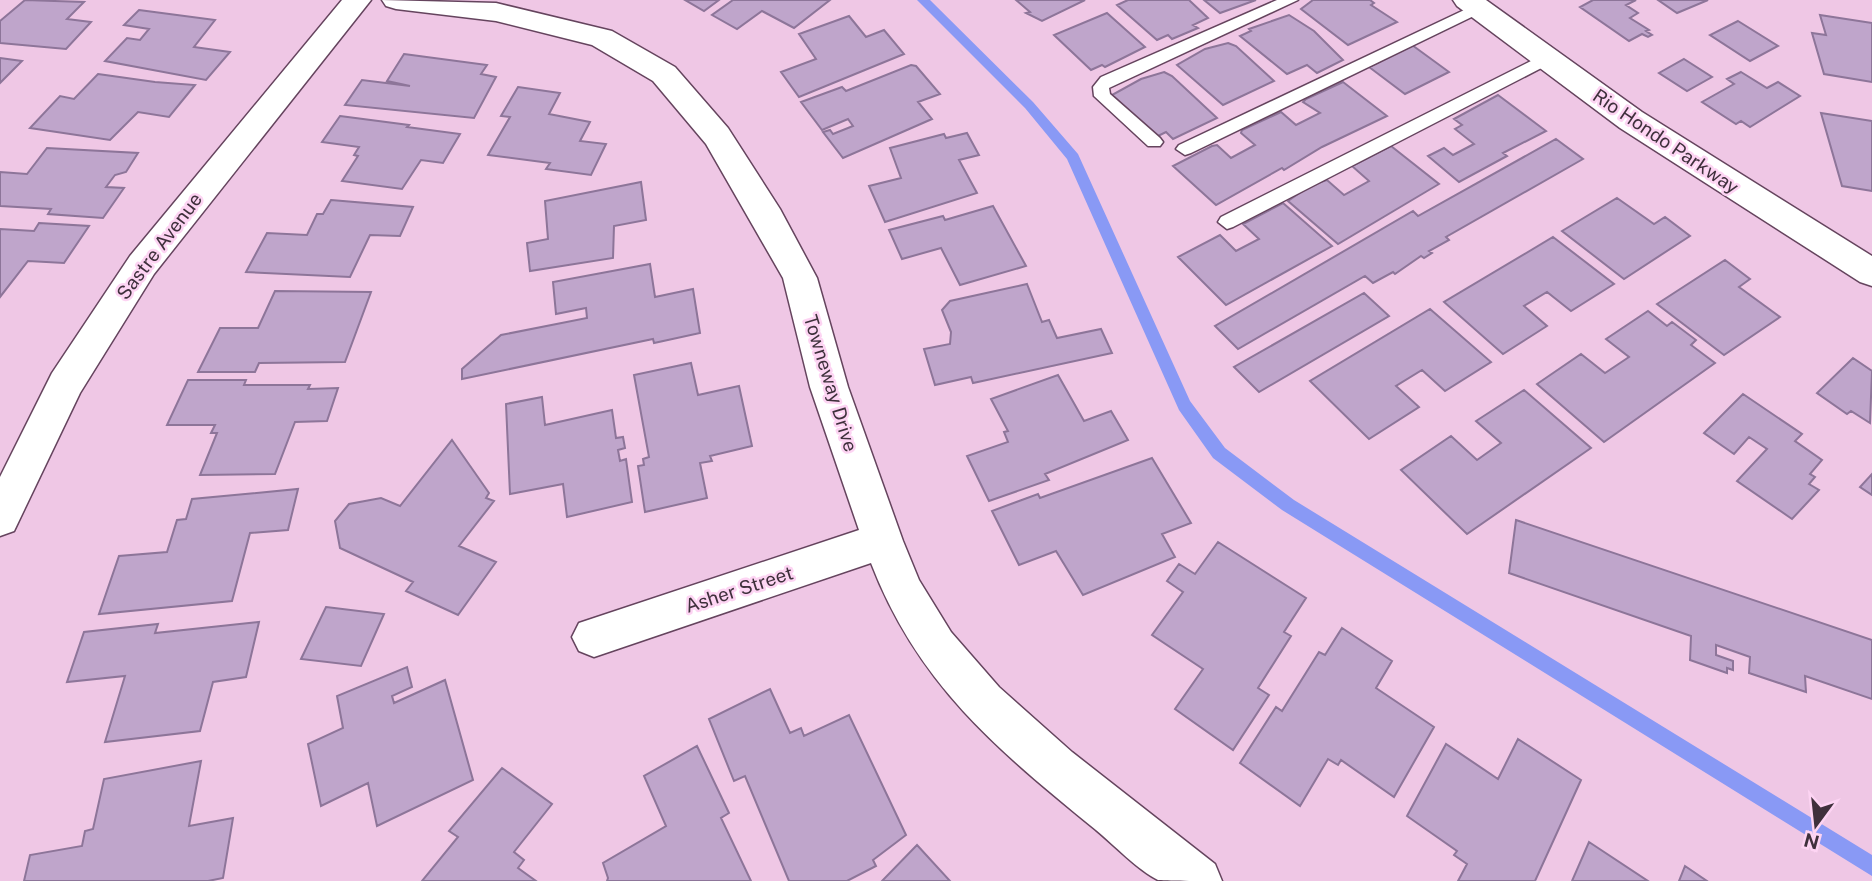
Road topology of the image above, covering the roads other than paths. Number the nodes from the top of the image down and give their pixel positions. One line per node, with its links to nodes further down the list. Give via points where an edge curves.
1 (357, 0): 10 (street, Sastre Avenue, via 142,265 65,384)
2 (396, 0): 11 (street, Towneway Drive, via 496,12 602,37 663,74 717,136 800,278 829,387)
3 (1290, 0): 6 (lane, via 1101,87 1102,96)
4 (1473, 4): 5 (street, Rio Hondo Parkway); 7 (lane)
5 (1547, 58): 8 (lane); 9 (street, Rio Hondo Parkway, via 1656,136)
6 (1154, 142)
7 (1185, 149)
8 (1227, 222)
9 (1872, 273)
10 (0, 518)
11 (883, 541): 12 (street, Asher Street); 13 (street, Towneway Drive, via 903,591 936,647 983,702 1056,768)
12 (594, 637)
13 (1198, 881)

